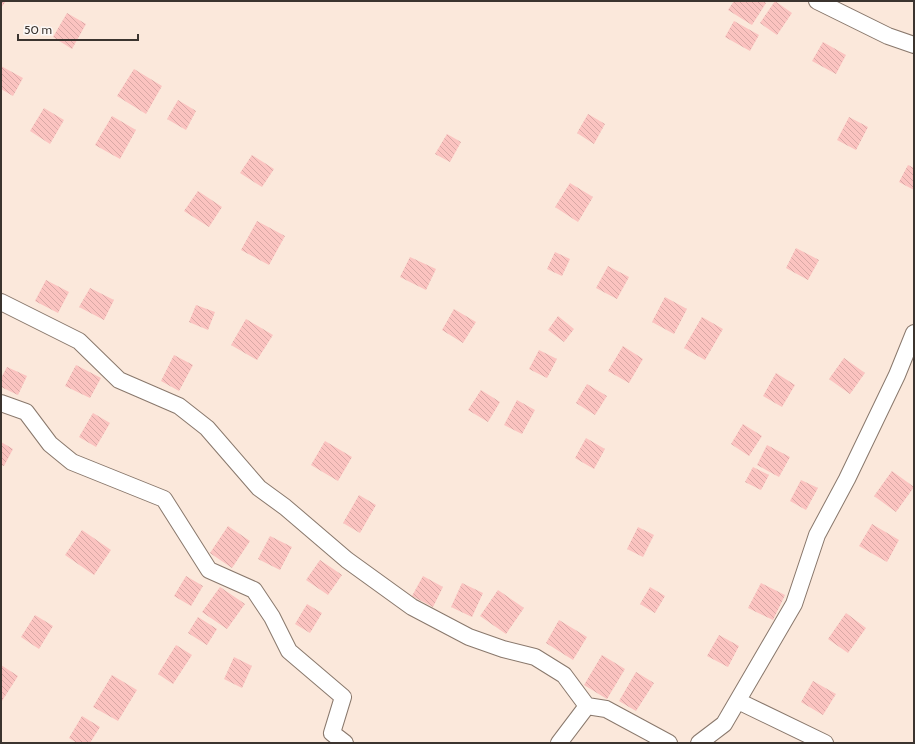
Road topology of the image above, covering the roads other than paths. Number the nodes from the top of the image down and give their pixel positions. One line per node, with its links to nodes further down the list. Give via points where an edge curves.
1 (817, 1): 2 (street, via 888,36)
2 (914, 45)
3 (1, 302): 7 (street, via 79,340 119,380 179,406 207,428 259,488 347,560 412,607 469,637 535,657 564,675)
4 (914, 334): 6 (street, via 847,479 817,535 794,604)
5 (1, 403): 8 (street, via 26,412 50,444 72,462 164,499 209,570 254,590 272,617 289,651 343,697 332,733)
6 (738, 701): 11 (street, via 724,724); 12 (street)
7 (587, 706): 9 (street); 10 (street, via 606,709)
8 (345, 743)
9 (559, 743)
10 (669, 743)
11 (699, 743)
12 (825, 743)

